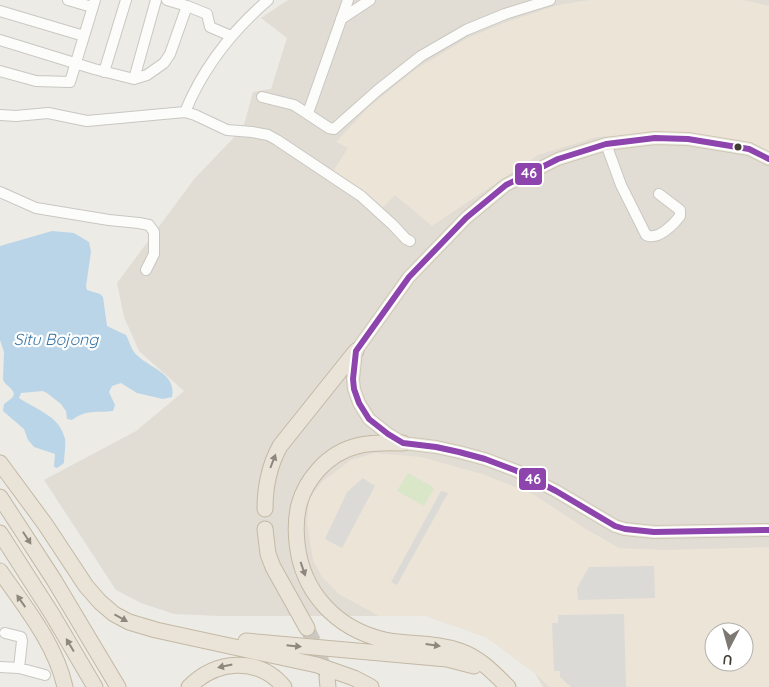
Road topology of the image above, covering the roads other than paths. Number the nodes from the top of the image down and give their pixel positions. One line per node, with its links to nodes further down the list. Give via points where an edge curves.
1 (68, 0): 9 (street)
2 (126, 0): 18 (street)
3 (156, 0): 19 (street)
4 (169, 0): 10 (street)
5 (268, 0): 14 (street)
6 (348, 0): 12 (street)
7 (370, 0): 12 (street)
8 (550, 0): 22 (street, via 466,30 421,56 336,128 331,129)
9 (93, 4): 13 (street)
10 (187, 6): 14 (street, via 207,14 210,27); 19 (street, via 164,63 147,75)
11 (0, 11): 13 (street)
12 (341, 19): 22 (street)
13 (84, 36): 16 (street)
14 (231, 36): 21 (street, via 201,77)
15 (0, 40): 16 (street)
16 (76, 64): 17 (street, via 72,80 66,83 36,81); 18 (street)
17 (0, 71)
18 (104, 72): 19 (street)
19 (134, 79)
20 (262, 97): 22 (street, via 292,104)
21 (185, 112): 23 (street, via 87,121 48,113); 28 (street, via 227,130 273,137 369,202)
22 (308, 113)
23 (0, 114)
24 (606, 144): 25 (main road, via 655,138 688,139 749,149); 27 (street, via 620,185 650,237 655,237 680,216 680,210); 30 (main road, via 558,159 506,186 466,218 409,277)
25 (769, 159)
26 (0, 192): 29 (street, via 36,208 149,226 154,232 154,254)
27 (659, 194)
28 (410, 241)
29 (146, 270)
30 (356, 352): 31 (main road, via 352,372 359,403 373,422); 34 (highway, one-way to 30, via 267,480 280,446)
31 (403, 443): 36 (main road, via 459,452 517,471 625,529 654,532); 45 (highway, one-way to 45, via 372,443 350,448 330,458 309,481 296,512 298,554 306,579 326,608 349,626 385,640 461,651 478,659)
32 (0, 462): 41 (highway, one-way to 41, via 86,586 108,610 129,622)
33 (0, 497): 48 (highway, one-way to 48)
34 (265, 509)
35 (266, 529): 39 (highway, via 268,554 273,567)
36 (769, 530)
37 (0, 533): 47 (highway, one-way to 37)
38 (0, 571): 46 (highway, one-way to 38, via 58,664 42,631)
39 (308, 628)
40 (4, 633): 43 (street, via 21,637)
41 (176, 634): 45 (highway, one-way to 45, via 447,659 470,664); 51 (highway, via 317,665)
42 (0, 667): 43 (street)
43 (19, 668): 44 (street)
44 (45, 675)
45 (504, 683)
46 (64, 687)
47 (95, 687)
48 (118, 687)
49 (189, 687): 50 (highway, one-way to 49, via 263,670 241,664 214,669)
50 (284, 687)
51 (371, 687)

